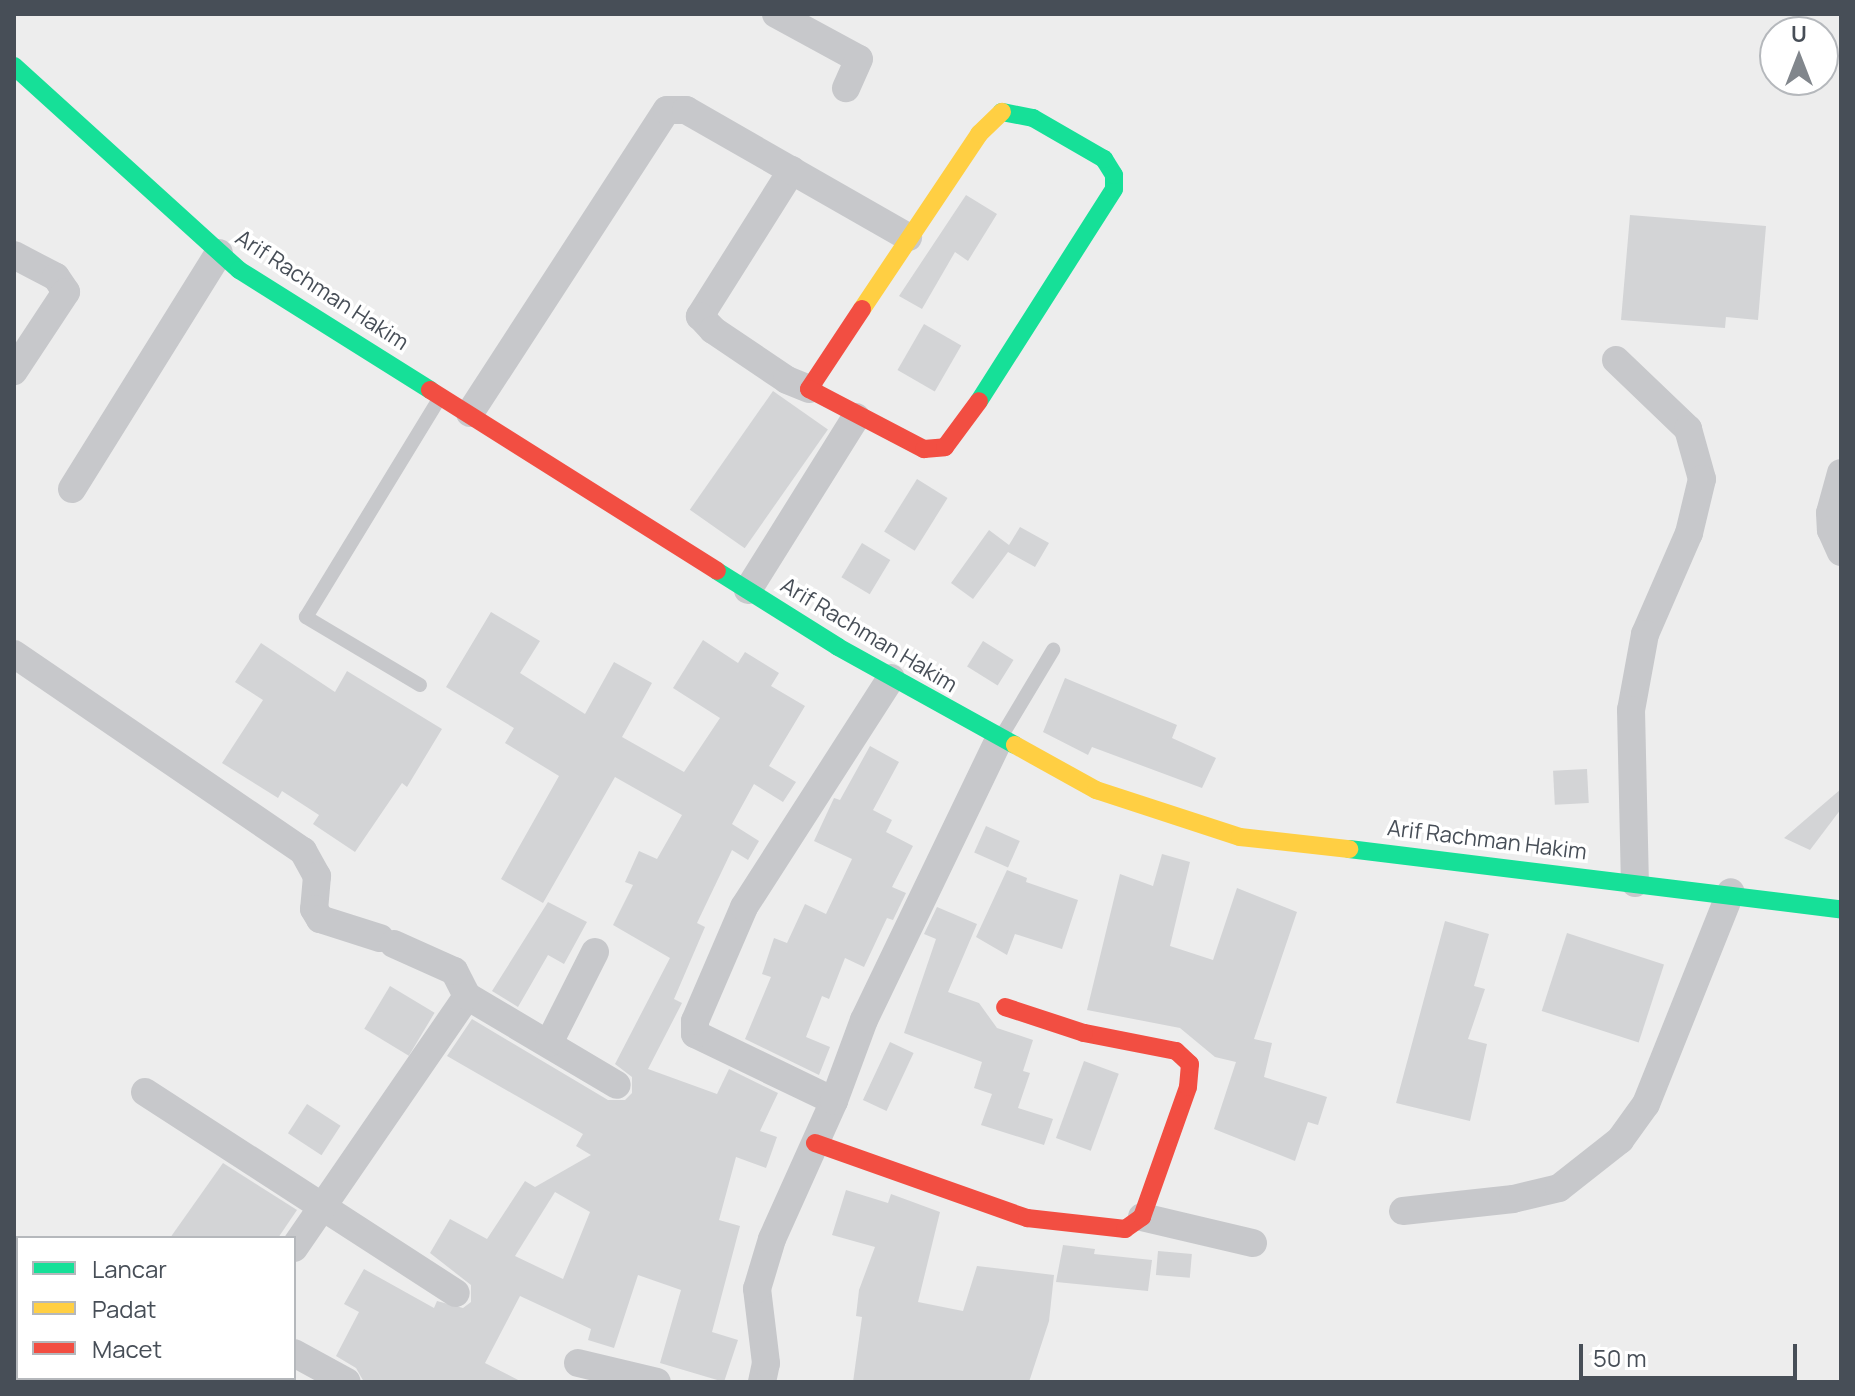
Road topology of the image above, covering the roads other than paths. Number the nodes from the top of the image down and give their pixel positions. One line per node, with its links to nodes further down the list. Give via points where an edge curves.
1 (776, 14): 3 (street, via 859,59)
2 (14, 66): 6 (main road, Arif Rachman Hakim)
3 (846, 88)
4 (792, 170): 5 (street); 10 (street, via 700,316 775,373); 12 (street, via 686,110 659,115)
5 (908, 237): 10 (main road); 13 (main road, via 979,134 1002,112 1033,118 1104,159 1114,175 1106,203 945,447 917,447)
6 (219, 253): 11 (main road, Arif Rachman Hakim); 15 (street)
7 (14, 255): 9 (street, via 56,277 66,292)
8 (1616, 360): 23 (street, via 1688,429 1702,479 1667,592 1645,634 1631,710)
9 (14, 371)
10 (809, 389): 13 (main road)
11 (442, 395): 12 (main road, Arif Rachman Hakim); 21 (lane, via 306,617)
12 (470, 413): 17 (main road, Arif Rachman Hakim)
13 (856, 417): 17 (street)
14 (1841, 473): 16 (street, via 1830,513)
15 (72, 489)
16 (1841, 552)
17 (748, 590): 20 (main road, Arif Rachman Hakim)
18 (1053, 650): 22 (lane)
19 (14, 654): 27 (street, via 303,851 317,876 314,909 320,919 454,971)
20 (891, 678): 22 (main road, Arif Rachman Hakim); 32 (street, via 744,907 695,1021 695,1034)
21 (420, 685)
22 (999, 740): 23 (main road, Arif Rachman Hakim, via 1096,790 1240,837); 32 (street, via 864,1020)
23 (1635, 883): 24 (main road, Arif Rachman Hakim)
24 (1731, 892): 25 (main road, Arif Rachman Hakim); 35 (street, via 1646,1104 1620,1140 1559,1188 1513,1199)
25 (1841, 909)
26 (595, 952): 29 (street)
27 (467, 996): 29 (street); 34 (street, via 345,1172)
28 (1005, 1007): 36 (main road, via 1084,1033 1176,1051 1190,1064 1188,1087)
29 (549, 1043): 30 (street)
30 (617, 1085)
31 (145, 1092): 34 (street)
32 (834, 1101): 33 (street)
33 (815, 1143): 36 (main road, via 1027,1218 1097,1230 1125,1229); 44 (street, via 772,1239 757,1289 766,1363)
34 (326, 1209): 38 (street); 39 (street)
35 (1403, 1211)
36 (1142, 1217): 37 (street)
37 (1253, 1243)
38 (296, 1246)
39 (456, 1293)
40 (296, 1354): 42 (street)
41 (578, 1363): 43 (street)
42 (347, 1382)
43 (657, 1382)
44 (762, 1382)

